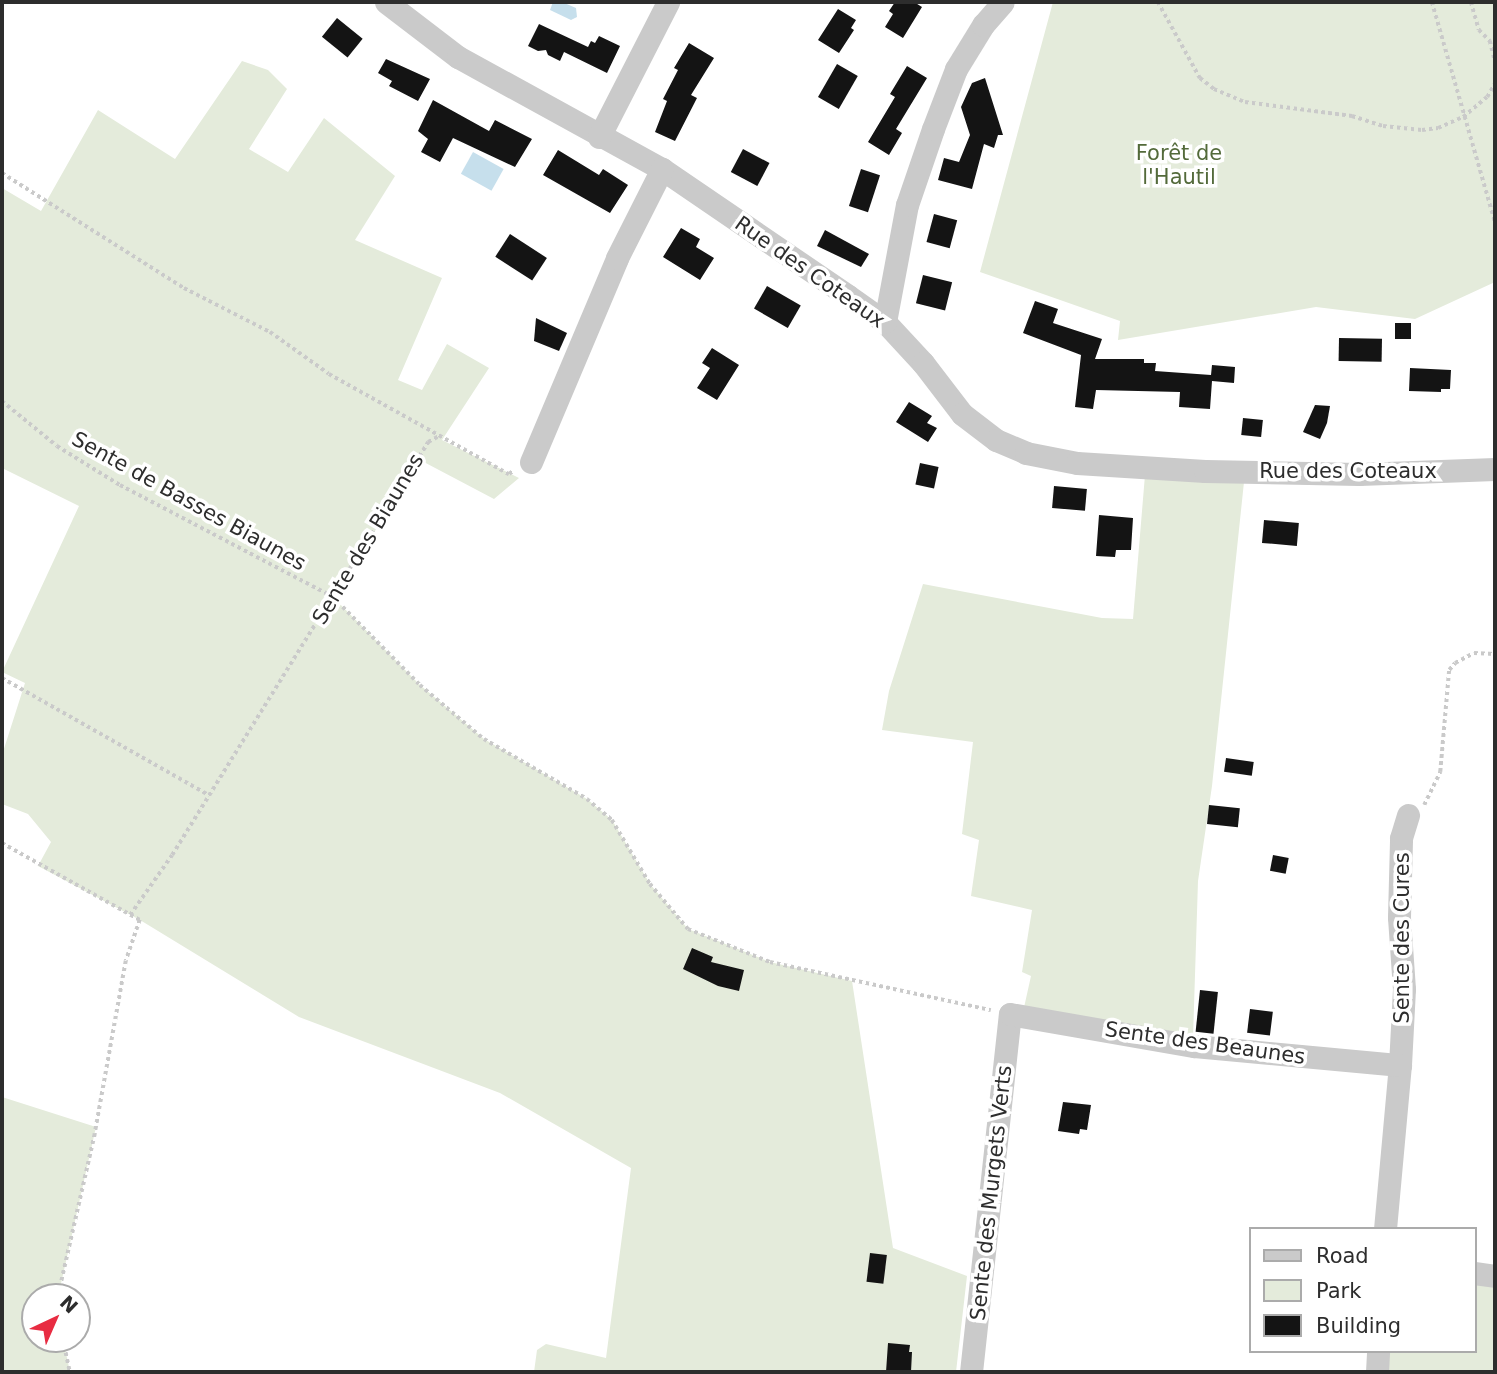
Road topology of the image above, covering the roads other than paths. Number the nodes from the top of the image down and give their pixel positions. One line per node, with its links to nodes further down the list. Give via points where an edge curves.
1 (386, 2): 4 (street, Rue des Coteaux, via 458,57)
2 (667, 2): 4 (street)
3 (1003, 2): 6 (street, via 956,69 933,130 907,205)
4 (600, 137): 5 (street, Rue des Coteaux)
5 (662, 169): 6 (street, Rue des Coteaux); 7 (street, via 617,258)
6 (885, 322): 8 (street, Rue des Coteaux, via 962,414 996,440 1027,453 1077,463 1205,471 1359,474)
7 (531, 462)
8 (1495, 469)
9 (1408, 815): 11 (street, Sente des Cures, via 1401,838 1399,917 1404,989)
10 (1010, 1014): 11 (street, Sente des Beaunes, via 1194,1046); 16 (street, Sente des Murgets Verts)
11 (1400, 1065): 12 (street, Sente des Cures)
12 (1385, 1227)
13 (1476, 1273): 14 (street)
14 (1495, 1276)
15 (1378, 1353): 17 (street)
16 (971, 1372)
17 (1377, 1372)

